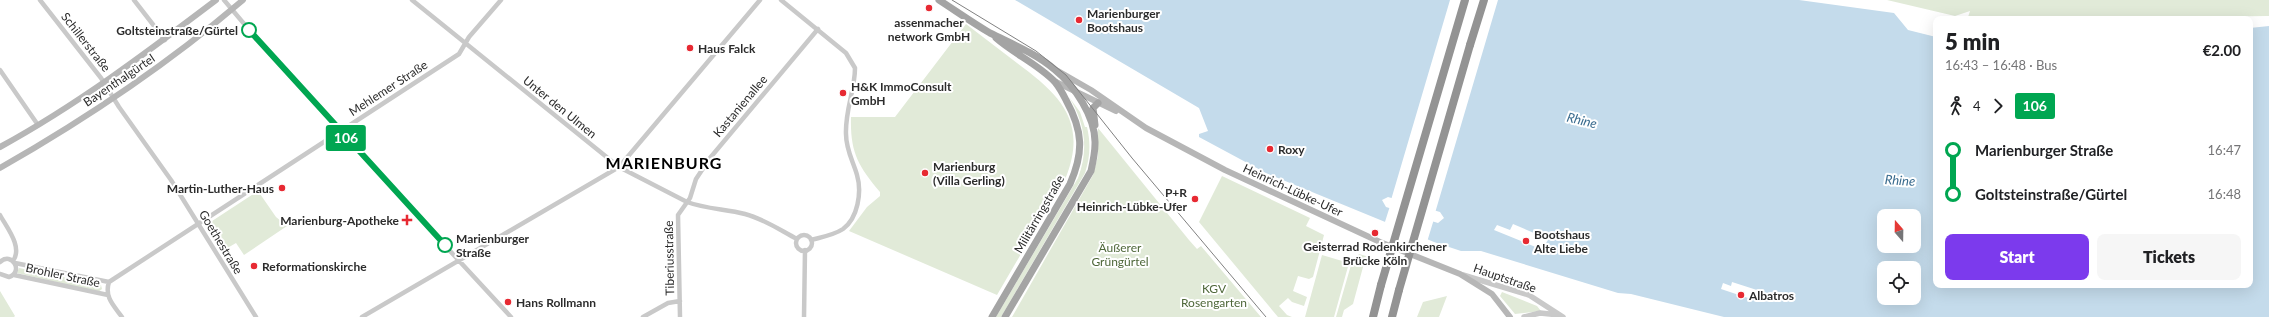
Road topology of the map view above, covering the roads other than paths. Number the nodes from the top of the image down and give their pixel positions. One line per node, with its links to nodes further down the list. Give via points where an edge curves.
1 (40, 0): 21 (street, Schillerstraße)
2 (134, 0): 16 (street)
3 (216, 0): 16 (main road, Bayenthalgürtel)
4 (224, 0): 13 (street)
5 (243, 0): 13 (main road, Bayenthalgürtel)
6 (412, 0): 17 (street, Unter den Ulmen)
7 (501, 0): 17 (street, Mehlemer Straße)
8 (760, 0): 30 (street)
9 (781, 0): 14 (street)
10 (939, 0): 15 (main road)
11 (1465, 0): 58 (highway, bridge)
12 (1484, 0): 59 (highway, bridge)
13 (232, 10): 23 (main road, Bayenthalgürtel, via 176,55); 27 (street)
14 (818, 29): 32 (street, Kastanienallee, via 705,164 696,178); 36 (street, via 846,53 855,68 847,108 846,135 848,153 857,175 858,194 854,213 843,229)
15 (990, 32): 18 (main road, Militärringstraße); 20 (main road, Militärringstraße)
16 (164, 40): 21 (main road, Bayenthalgürtel)
17 (465, 45): 27 (street, Mehlemer Straße, via 458,54); 30 (street, Unter den Ulmen)
18 (1053, 68): 22 (main road, Militärringstraße); 25 (main road, Heinrich-Lübke-Ufer, via 1091,90)
19 (0, 70): 26 (street)
20 (1056, 82): 22 (main road, Heinrich-Lübke-Ufer); 56 (main road, Militärringstraße, via 1079,128 1080,155 1077,169)
21 (104, 83): 23 (street, Schillerstraße); 26 (main road, Bayenthalgürtel)
22 (1073, 91): 24 (main road, Heinrich-Lübke-Ufer); 28 (main road, Militärringstraße, via 1088,114)
23 (114, 98): 31 (main road, Bayenthalgürtel); 34 (street, Goethestraße)
24 (1098, 103): 25 (main road, Heinrich-Lübke-Ufer); 28 (main road, via 1093,108)
25 (1123, 114): 42 (main road, Heinrich-Lübke-Ufer, via 1266,191 1380,242)
26 (38, 125): 29 (main road, Bayenthalgürtel)
27 (340, 131): 34 (street, Mehlemer Straße); 38 (street)
28 (1094, 133): 57 (main road, Militärringstraße, via 1091,171)
29 (0, 147)
30 (619, 167): 32 (street, Unter den Ulmen); 38 (street)
31 (0, 168)
32 (687, 202): 35 (street, Unter den Ulmen, via 762,220); 46 (street, Tiberiusstraße, via 678,216)
33 (0, 216): 40 (street, via 17,249)
34 (198, 224): 44 (street, Mehlemer Straße); 50 (street, Goethestraße)
35 (797, 239): 36 (street, via 804,235); 37 (street, via 798,247)
36 (812, 240): 37 (street, via 811,246)
37 (805, 250): 55 (street)
38 (459, 261): 47 (street); 52 (street)
39 (0, 262): 40 (street, Brohler Straße, via 5,259)
40 (14, 262): 43 (street, via 17,270); 44 (street, Brohler Straße)
41 (0, 274): 43 (street, Brohler Straße, via 6,278)
42 (1460, 274): 48 (street, Hauptstraße, via 1529,295); 60 (main road, Heinrich-Lübke-Ufer, via 1492,294)
43 (14, 275): 45 (street, Brohler Straße)
44 (109, 282): 45 (street)
45 (108, 295): 49 (street)
46 (680, 302): 53 (street, via 668,303); 54 (street, Tiberiusstraße)
47 (372, 315): 51 (street)
48 (1562, 316): 61 (street, via 1540,313)
49 (122, 317)
50 (256, 317)
51 (362, 317)
52 (511, 317)
53 (643, 317)
54 (680, 317)
55 (804, 317)
56 (992, 317)
57 (1005, 317)
58 (1373, 317)
59 (1392, 317)
60 (1510, 317)
61 (1524, 317)

